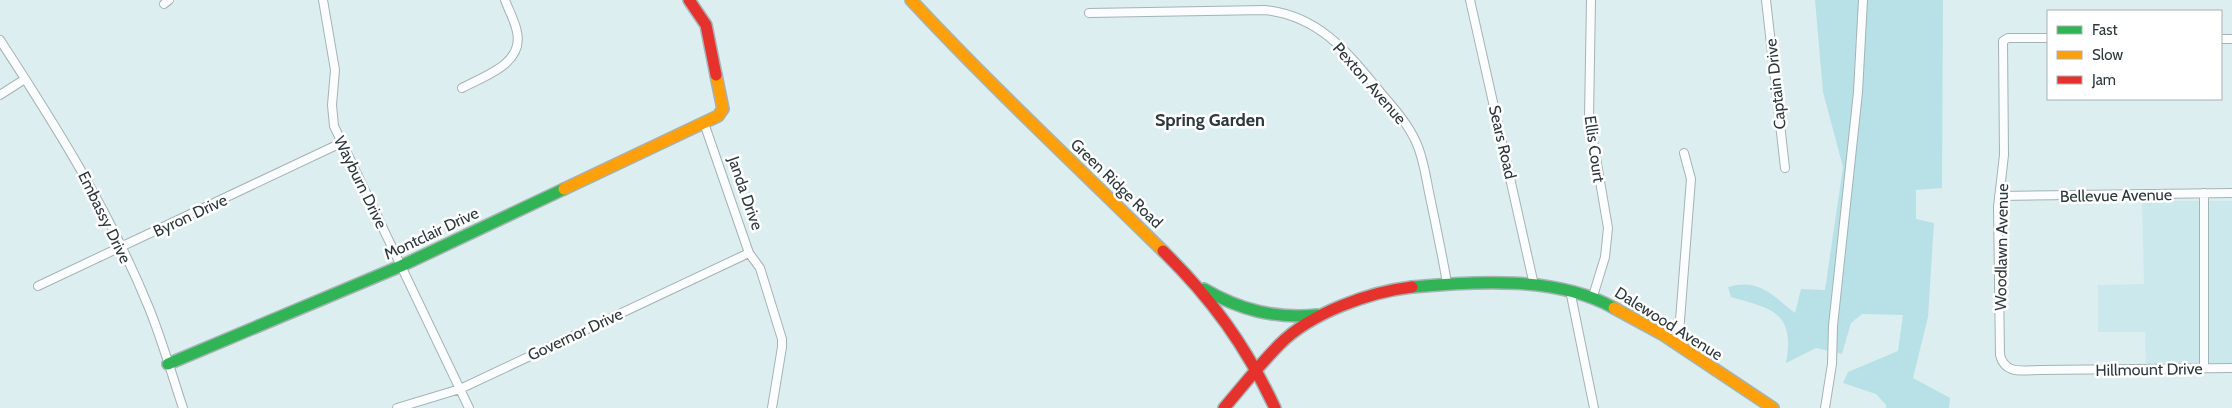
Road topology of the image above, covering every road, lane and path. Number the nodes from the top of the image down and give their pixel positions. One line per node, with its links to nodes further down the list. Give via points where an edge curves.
1 (323, 0): 16 (street, Wayburn Drive, via 335,70 332,116)
2 (504, 0): 13 (street, via 518,33 514,55 505,65)
3 (689, 0): 15 (street, via 706,25 722,97 721,112)
4 (911, 0): 26 (street, Green Ridge Road, via 980,74)
5 (1470, 0): 27 (street, Sears Road)
6 (1591, 0): 30 (street, Ellis Court, via 1589,117 1608,228 1605,257)
7 (1766, 0): 18 (street, Captain Drive)
8 (1863, 0): 47 (street, via 1858,92)
9 (1089, 13): 25 (street, Pexton Avenue, via 1274,11 1300,18 1327,35 1350,55 1417,142)
10 (2047, 38): 21 (street, Woodlawn Avenue, via 2008,38 2003,41 2004,155)
11 (0, 40): 12 (street, Embassy Drive)
12 (26, 79): 14 (street); 22 (street, Embassy Drive, via 87,178)
13 (462, 88)
14 (0, 95)
15 (704, 123): 23 (street, Janda Drive); 24 (street, Montclair Drive)
16 (341, 143): 22 (street, Byron Drive); 24 (street, Wayburn Drive)
17 (1684, 153): 32 (street, via 1691,179)
18 (1785, 168)
19 (2204, 193): 20 (street, Bellevue Avenue); 21 (street, Bellevue Avenue); 34 (street)
20 (2232, 193)
21 (1999, 196): 37 (street, Woodlawn Avenue, via 2002,363 2010,369)
22 (121, 247): 28 (street, Byron Drive); 33 (street, Embassy Drive, via 148,307)
23 (749, 253): 38 (street, Governor Drive); 42 (street, Janda Drive, via 760,268 782,339)
24 (401, 266): 33 (street, Montclair Drive); 38 (street, Wayburn Drive)
25 (1447, 283): 27 (street, Dalewood Avenue); 31 (street, Dalewood Avenue, via 1409,287 1360,299)
26 (1198, 285): 31 (street, via 1220,299 1259,314); 36 (street, Green Ridge Road)
27 (1534, 285): 29 (street, Dalewood Avenue)
28 (38, 286)
29 (1570, 290): 30 (street, Dalewood Avenue); 45 (street)
30 (1592, 296): 32 (street, Dalewood Avenue, via 1630,315)
31 (1321, 315): 36 (street, Dalewood Avenue, via 1281,344)
32 (1678, 346): 46 (street, Dalewood Avenue)
33 (168, 364): 39 (street, Embassy Drive)
34 (2204, 368): 35 (street, Hillmount Drive); 37 (street, Hillmount Drive)
35 (2232, 368)
36 (1257, 369): 43 (street, Dalewood Avenue); 44 (street, Green Ridge Road)
37 (2065, 370)
38 (460, 389): 40 (street, Governor Drive); 41 (street, Wayburn Drive)
39 (183, 408)
40 (397, 408)
41 (469, 408)
42 (772, 408)
43 (1224, 408)
44 (1275, 408)
45 (1594, 408)
46 (1773, 408)
47 (1825, 408)

